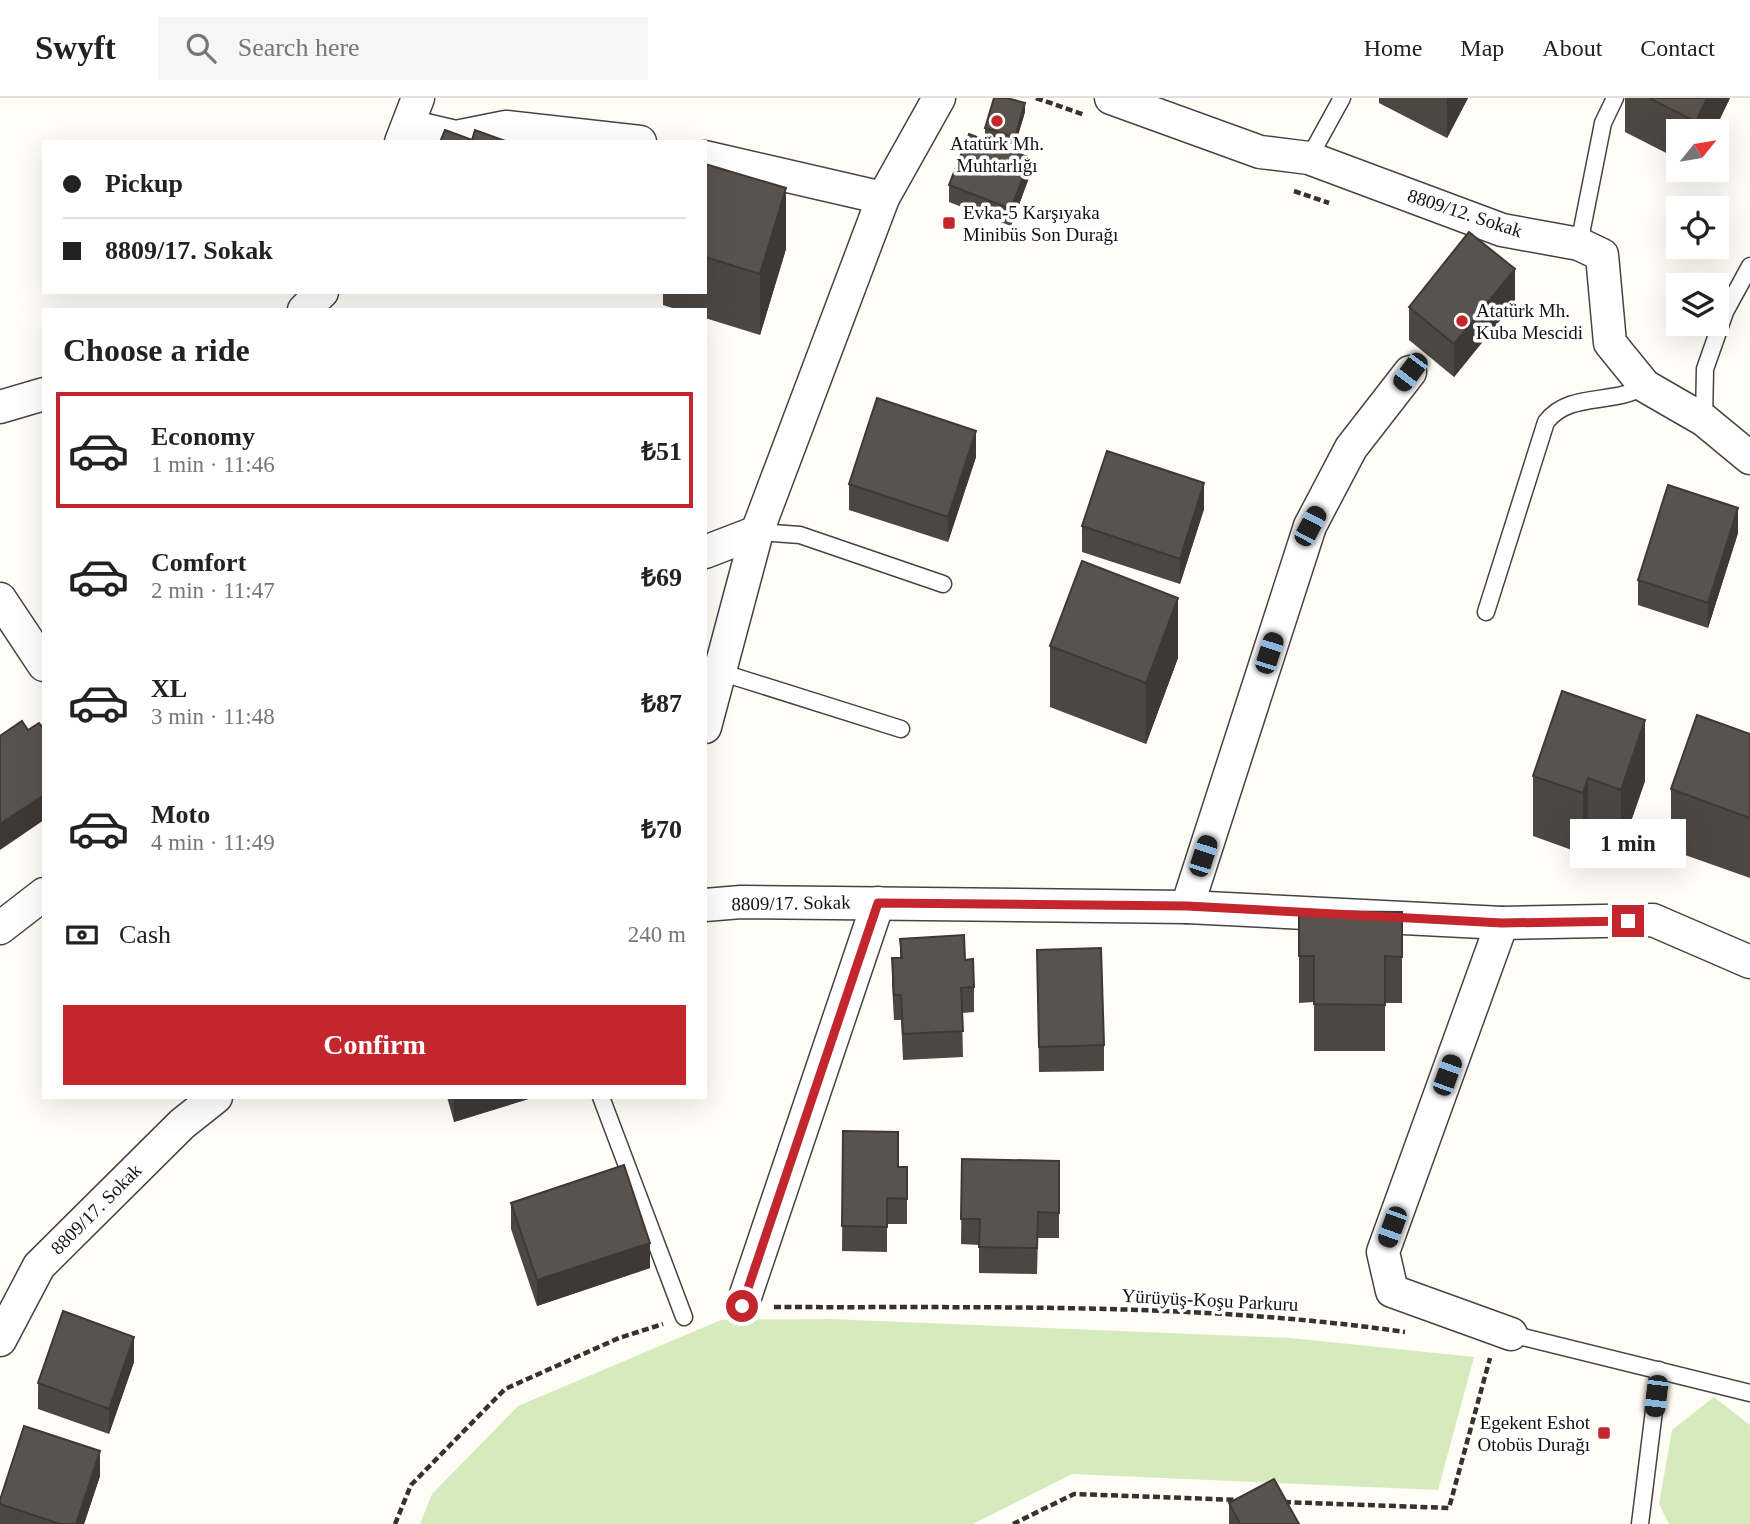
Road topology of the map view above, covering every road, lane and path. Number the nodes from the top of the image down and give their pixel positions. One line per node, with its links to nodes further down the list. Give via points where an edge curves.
1 (939, 98): 11 (street)
2 (1036, 98): 5 (path)
3 (1342, 98): 9 (lane)
4 (1615, 98): 13 (lane, via 1602,123)
5 (1100, 107): 9 (street, 8809/12. Sokak, via 1260,152)
6 (409, 122): 7 (street, via 456,137 506,127)
7 (622, 140)
8 (707, 157): 11 (street)
9 (1309, 158): 13 (street, 8809/12. Sokak, via 1502,230)
10 (1281, 186): 12 (path)
11 (883, 198): 23 (street)
12 (1331, 204)
13 (1579, 244): 18 (street, via 1602,255 1610,343)
14 (1750, 266): 21 (lane, via 1725,312 1705,369)
15 (320, 294): 16 (street)
16 (306, 308)
17 (1410, 372): 35 (street, via 1351,449 1310,526)
18 (1645, 386): 21 (street); 27 (lane, via 1627,397 1566,405 1546,422)
19 (42, 395): 20 (street)
20 (0, 407)
21 (1704, 420): 22 (street)
22 (1750, 458)
23 (757, 532): 24 (street); 25 (lane, via 800,535); 29 (street)
24 (707, 551)
25 (943, 583)
26 (0, 599): 28 (street)
27 (1486, 612)
28 (42, 662)
29 (720, 672): 30 (street); 31 (lane)
30 (707, 720)
31 (901, 729)
32 (42, 896): 37 (street)
33 (878, 903): 34 (street, 8809/17. Sokak); 35 (street, 8809/17. Sokak); 41 (street)
34 (707, 905)
35 (1187, 906): 36 (street, 8809/17. Sokak)
36 (1502, 923): 38 (street, 8809/17. Sokak, via 1653,920); 44 (street, via 1383,1252 1392,1291)
37 (0, 928)
38 (1750, 962)
39 (213, 1099): 45 (street, 8809/17. Sokak, via 182,1124 39,1266)
40 (602, 1099): 42 (lane)
41 (742, 1306): 43 (path, Yürüyüş-Koşu Parkuru, via 1108,1309 1308,1318)
42 (684, 1317): 50 (path, via 619,1338 505,1389 411,1485)
43 (1414, 1334)
44 (1502, 1339): 46 (lane); 49 (path, via 1449,1508)
45 (0, 1340)
46 (1659, 1370): 47 (lane); 52 (lane)
47 (1750, 1393)
48 (1254, 1501): 51 (path, via 1074,1494)
49 (1282, 1502)
50 (395, 1524)
51 (1013, 1524)
52 (1640, 1524)

